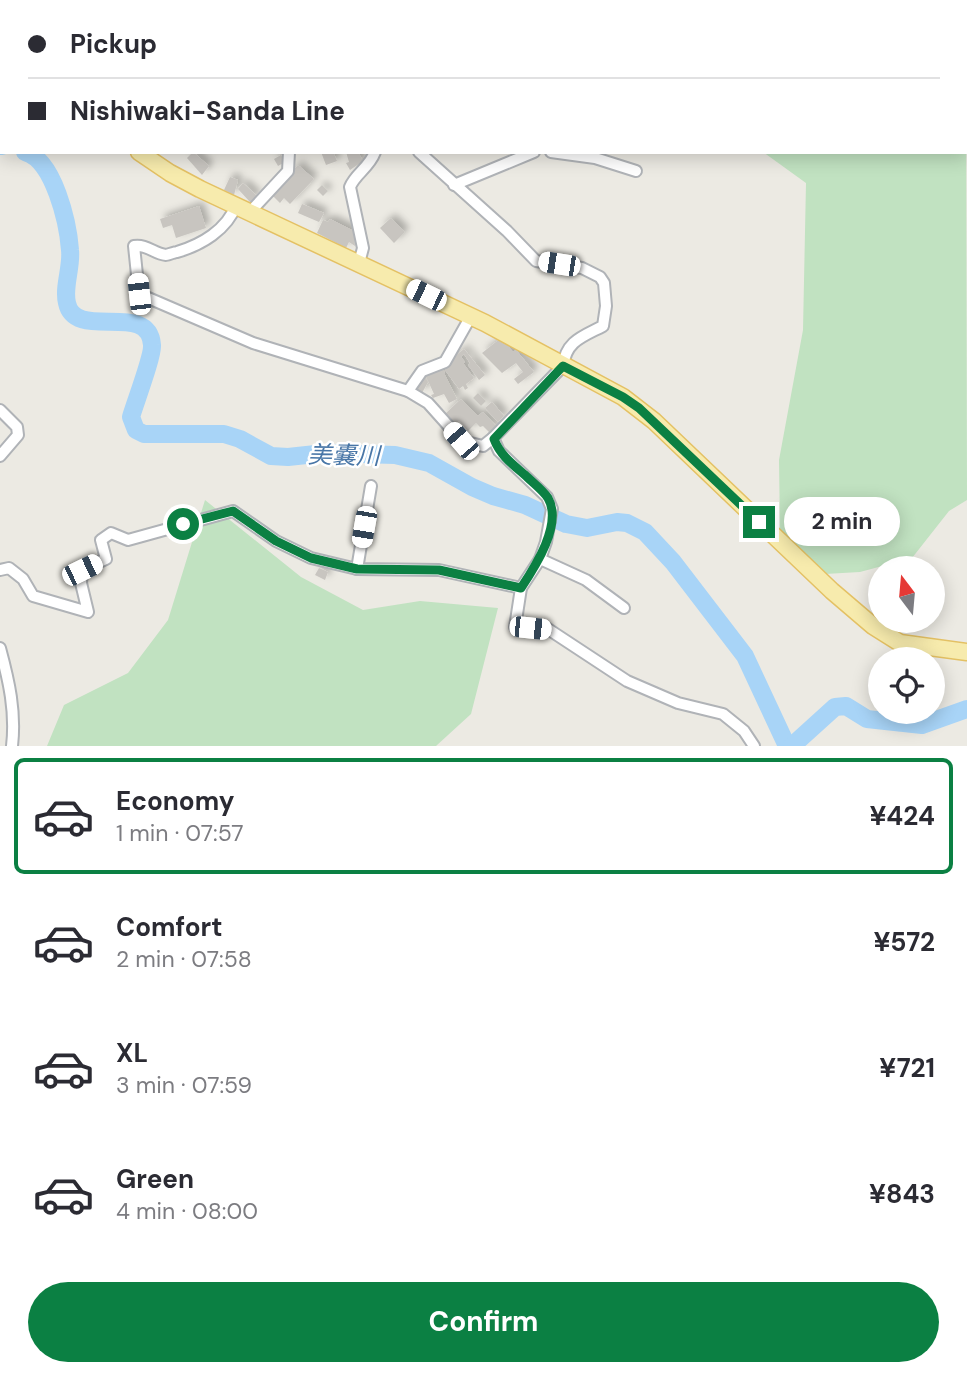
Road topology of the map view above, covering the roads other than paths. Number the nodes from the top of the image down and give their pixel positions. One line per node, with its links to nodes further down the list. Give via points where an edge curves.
1 (142, 154): 9 (main road, via 170,173)
2 (289, 154): 9 (street, via 288,171)
3 (374, 154): 10 (street, via 350,187 363,248)
4 (421, 154): 8 (street)
5 (529, 154): 8 (street)
6 (565, 154): 7 (street)
7 (636, 172)
8 (454, 185): 12 (street, via 536,261 582,268 604,283 603,326 569,346)
9 (243, 208): 10 (main road); 13 (street, via 195,247 166,255 134,246 139,294 253,343)
10 (359, 263): 11 (main road)
11 (471, 316): 12 (main road); 13 (street, via 445,362 422,371)
12 (563, 366): 15 (street); 24 (main road, via 623,397 654,421 832,591 885,635 900,643)
13 (408, 391): 15 (street, via 428,403 461,441 483,446)
14 (0, 410): 16 (street, via 17,427 18,435)
15 (494, 439): 18 (street, via 499,451 547,496 552,509)
16 (0, 456)
17 (372, 486): 19 (street)
18 (540, 559): 21 (street); 22 (street, via 586,580)
19 (357, 569): 20 (street, via 311,558 276,541 233,511 128,540 111,533 101,540 106,559 82,570 89,612 33,596 23,579 9,568); 21 (street, via 439,570)
20 (0, 570)
21 (521, 588): 26 (street, via 515,627 548,629 627,681 678,703 723,715 744,731)
22 (624, 608)
23 (0, 648): 25 (street, via 12,691)
24 (967, 652)
25 (12, 746)
26 (754, 746)

